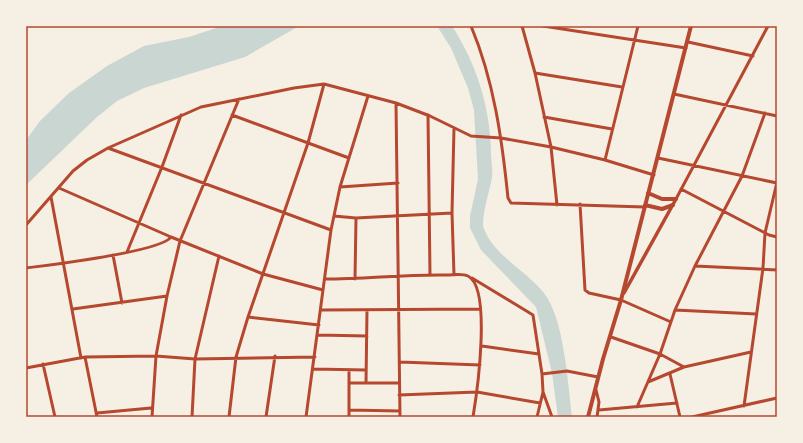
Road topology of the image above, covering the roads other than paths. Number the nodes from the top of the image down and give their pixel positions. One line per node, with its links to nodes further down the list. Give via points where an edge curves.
1 (471, 26): 28 (street, via 488,74)
2 (522, 26): 12 (street)
3 (543, 26): 7 (street)
4 (638, 26): 8 (street)
5 (691, 26): 9 (main road)
6 (768, 26): 11 (street)
7 (576, 28): 8 (street)
8 (634, 39): 10 (street); 14 (street)
9 (688, 42): 10 (main road); 11 (street)
10 (686, 48): 15 (main road)
11 (753, 56): 19 (street)
12 (535, 73): 14 (street); 25 (street)
13 (324, 84): 16 (street); 17 (street); 29 (street)
14 (622, 87): 27 (street)
15 (674, 94): 19 (street); 33 (main road)
16 (368, 96): 18 (street); 32 (street)
17 (239, 99): 21 (street, via 201,107); 22 (street)
18 (396, 103): 23 (street); 39 (street)
19 (726, 106): 20 (street); 35 (street)
20 (765, 113): 24 (street); 38 (street)
21 (181, 115): 31 (street); 36 (street)
22 (232, 115): 29 (street); 41 (street)
23 (428, 115): 26 (street); 56 (street)
24 (777, 116)
25 (544, 117): 27 (street); 30 (street)
26 (454, 128): 28 (street, via 475,138); 54 (street)
27 (612, 129): 34 (street)
28 (501, 138): 30 (street); 48 (street, via 510,203)
29 (308, 143): 32 (street); 53 (street)
30 (551, 147): 34 (street); 48 (street)
31 (108, 148): 36 (street); 43 (street, via 80,165)
32 (349, 158): 42 (street)
33 (658, 158): 35 (street); 37 (main road)
34 (605, 160): 37 (street)
35 (694, 165): 38 (street); 44 (street)
36 (162, 167): 41 (street); 59 (street)
37 (654, 175): 45 (main road)
38 (742, 176): 40 (street); 52 (street)
39 (398, 183): 42 (street); 55 (street)
40 (777, 183): 62 (street)
41 (204, 185): 53 (street); 65 (street)
42 (340, 187): 57 (street)
43 (58, 188): 46 (street); 59 (street)
44 (682, 189): 47 (street); 52 (street)
45 (648, 193): 47 (main road, via 662,199); 51 (main road)
46 (51, 196): 60 (street); 69 (street)
47 (676, 199): 50 (street)
48 (557, 204): 49 (street)
49 (580, 204): 51 (street); 83 (street, via 586,290 589,293)
50 (673, 205): 51 (main road, via 662,209); 83 (street)
51 (645, 206): 83 (main road)
52 (724, 210): 62 (street); 70 (street)
53 (283, 213): 61 (street); 74 (street)
54 (452, 213): 56 (street); 77 (street)
55 (398, 214): 56 (street); 58 (street); 75 (street)
56 (428, 214): 76 (street)
57 (334, 216): 58 (street); 61 (street)
58 (356, 218): 80 (street)
59 (139, 223): 63 (street); 66 (street)
60 (26, 225)
61 (331, 230): 79 (street)
62 (765, 233): 64 (street); 72 (street)
63 (171, 237): 65 (street); 66 (street, via 163,243)
64 (777, 237)
65 (180, 241): 68 (street); 82 (street)
66 (127, 252): 67 (street)
67 (113, 254): 69 (street); 84 (street)
68 (219, 256): 74 (street); 107 (street)
69 (63, 263): 71 (street); 85 (street)
70 (695, 266): 72 (street); 90 (street)
71 (26, 268)
72 (763, 268): 73 (street); 91 (street)
73 (777, 270)
74 (263, 274): 81 (street); 92 (street)
75 (398, 275): 76 (street); 80 (street); 89 (street)
76 (430, 275): 77 (street)
77 (454, 275): 78 (street)
78 (467, 275): 86 (street, via 476,287); 100 (street, via 533,315)
79 (325, 279): 80 (street); 81 (street)
80 (355, 279)
81 (323, 290): 87 (street)
82 (166, 296): 84 (street); 102 (street)
83 (622, 298): 93 (street); 97 (main road)
84 (122, 303): 85 (street)
85 (73, 309): 104 (street)
86 (480, 309): 89 (street); 98 (street)
87 (321, 310): 88 (street); 94 (street)
88 (367, 310): 89 (street); 96 (street)
89 (399, 310): 108 (street)
90 (675, 310): 91 (street); 93 (street)
91 (756, 314): 99 (street)
92 (248, 316): 94 (street); 105 (street)
93 (671, 322): 101 (street)
94 (319, 325): 95 (street)
95 (318, 335): 96 (street); 106 (street)
96 (367, 336): 115 (street)
97 (611, 337): 101 (street); 118 (main road)
98 (482, 346): 100 (street); 110 (street)
99 (751, 352): 111 (street); 130 (street)
100 (539, 354): 116 (street)
101 (660, 354): 111 (street); 119 (street)
102 (156, 356): 104 (street); 107 (street); 132 (street)
103 (275, 356): 105 (street); 106 (street); 141 (street)
104 (83, 357): 109 (street); 136 (street)
105 (236, 357): 107 (street); 140 (street)
106 (315, 357): 113 (street)
107 (195, 359): 139 (street)
108 (400, 362): 110 (street); 122 (street)
109 (43, 364): 112 (street); 137 (street)
110 (480, 365): 124 (street)
111 (684, 367): 117 (street)
112 (26, 368)
113 (314, 370): 114 (street); 142 (street)
114 (349, 370): 115 (street); 120 (street)
115 (366, 370): 121 (street)
116 (542, 374): 118 (street, via 567,371); 125 (street)
117 (670, 374): 119 (street); 129 (street)
118 (598, 377): 123 (main road)
119 (647, 382): 131 (street)
120 (349, 383): 121 (street); 133 (street)
121 (366, 383): 122 (street)
122 (399, 383): 126 (street)
123 (595, 391): 134 (street, via 599,397); 148 (main road)
124 (478, 392): 126 (street); 128 (street); 145 (street)
125 (542, 392): 128 (street); 147 (street)
126 (399, 395): 135 (street)
127 (777, 398): 130 (street)
128 (540, 403): 146 (street)
129 (677, 403): 131 (street); 150 (street)
130 (744, 406): 151 (street)
131 (637, 407): 134 (street)
132 (151, 408): 136 (street); 138 (street)
133 (349, 410): 135 (street); 143 (street)
134 (599, 410): 149 (street)
135 (400, 411): 144 (street)
136 (97, 415)
137 (55, 417)
138 (152, 417)
139 (192, 417)
140 (229, 417)
141 (266, 417)
142 (306, 417)
143 (349, 417)
144 (400, 417)
145 (473, 417)
146 (537, 417)
147 (552, 417)
148 (588, 417)
149 (597, 417)
150 (680, 417)
151 (692, 417)

